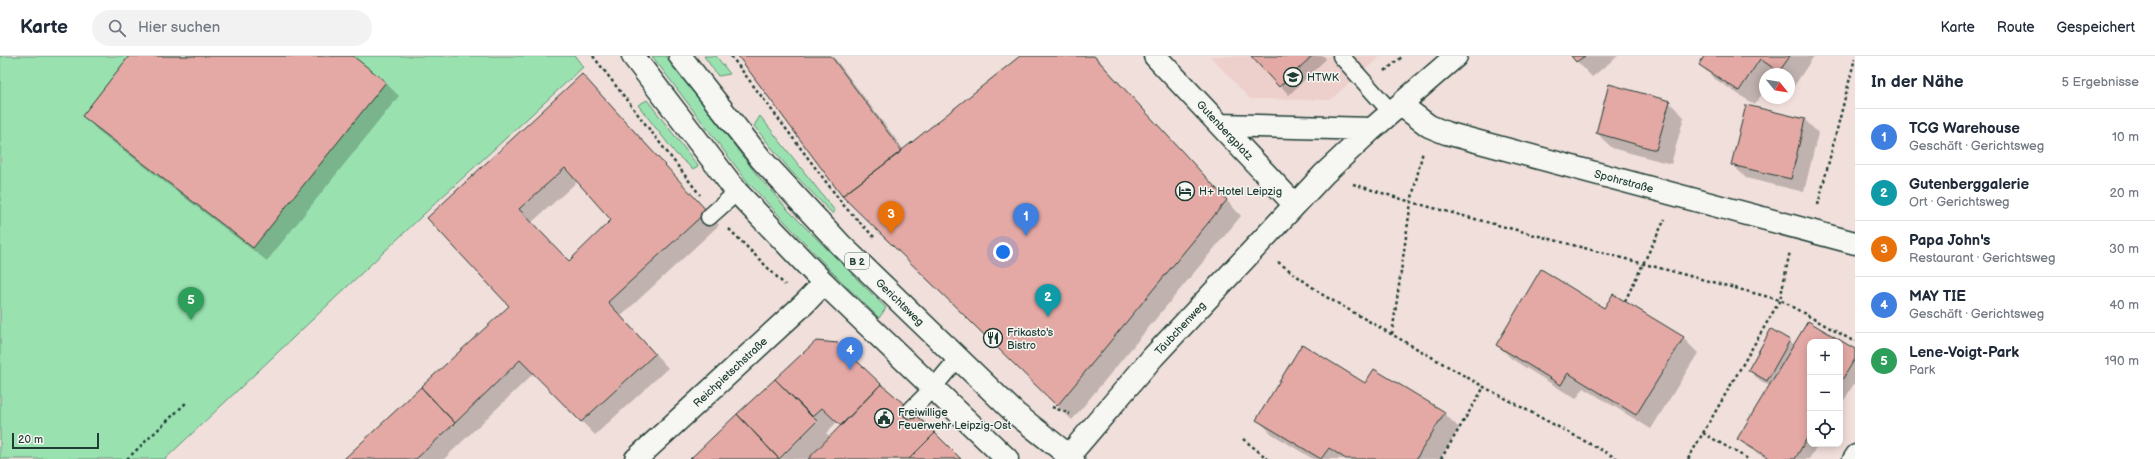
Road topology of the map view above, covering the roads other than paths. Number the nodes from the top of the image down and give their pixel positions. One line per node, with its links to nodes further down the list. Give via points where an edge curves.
1 (632, 56): 9 (street)
2 (680, 56): 14 (street, Gerichtsweg / B 2, via 761,158 841,245)
3 (1155, 56): 7 (street, Gutenbergplatz)
4 (1342, 56): 6 (lane, via 1368,85)
5 (1456, 56): 6 (street, Täubchenweg)
6 (1396, 108): 8 (street, Täubchenweg); 12 (street, Spohrstraße, via 1446,133)
7 (1220, 125): 8 (street); 10 (street, Gutenbergplatz)
8 (1372, 129): 10 (street, Täubchenweg)
9 (737, 192): 11 (lane); 13 (street)
10 (1295, 205): 18 (street, Täubchenweg, via 1153,357)
11 (709, 217)
12 (1855, 243)
13 (824, 283): 15 (street); 19 (street, Reichpietschstraße)
14 (958, 358): 15 (lane); 18 (street, Gerichtsweg / B 2, via 1016,414)
15 (932, 388): 16 (lane); 20 (street)
16 (911, 410)
17 (1855, 453): 21 (lane)
18 (1069, 458)
19 (636, 459)
20 (1007, 459)
21 (1851, 459)

